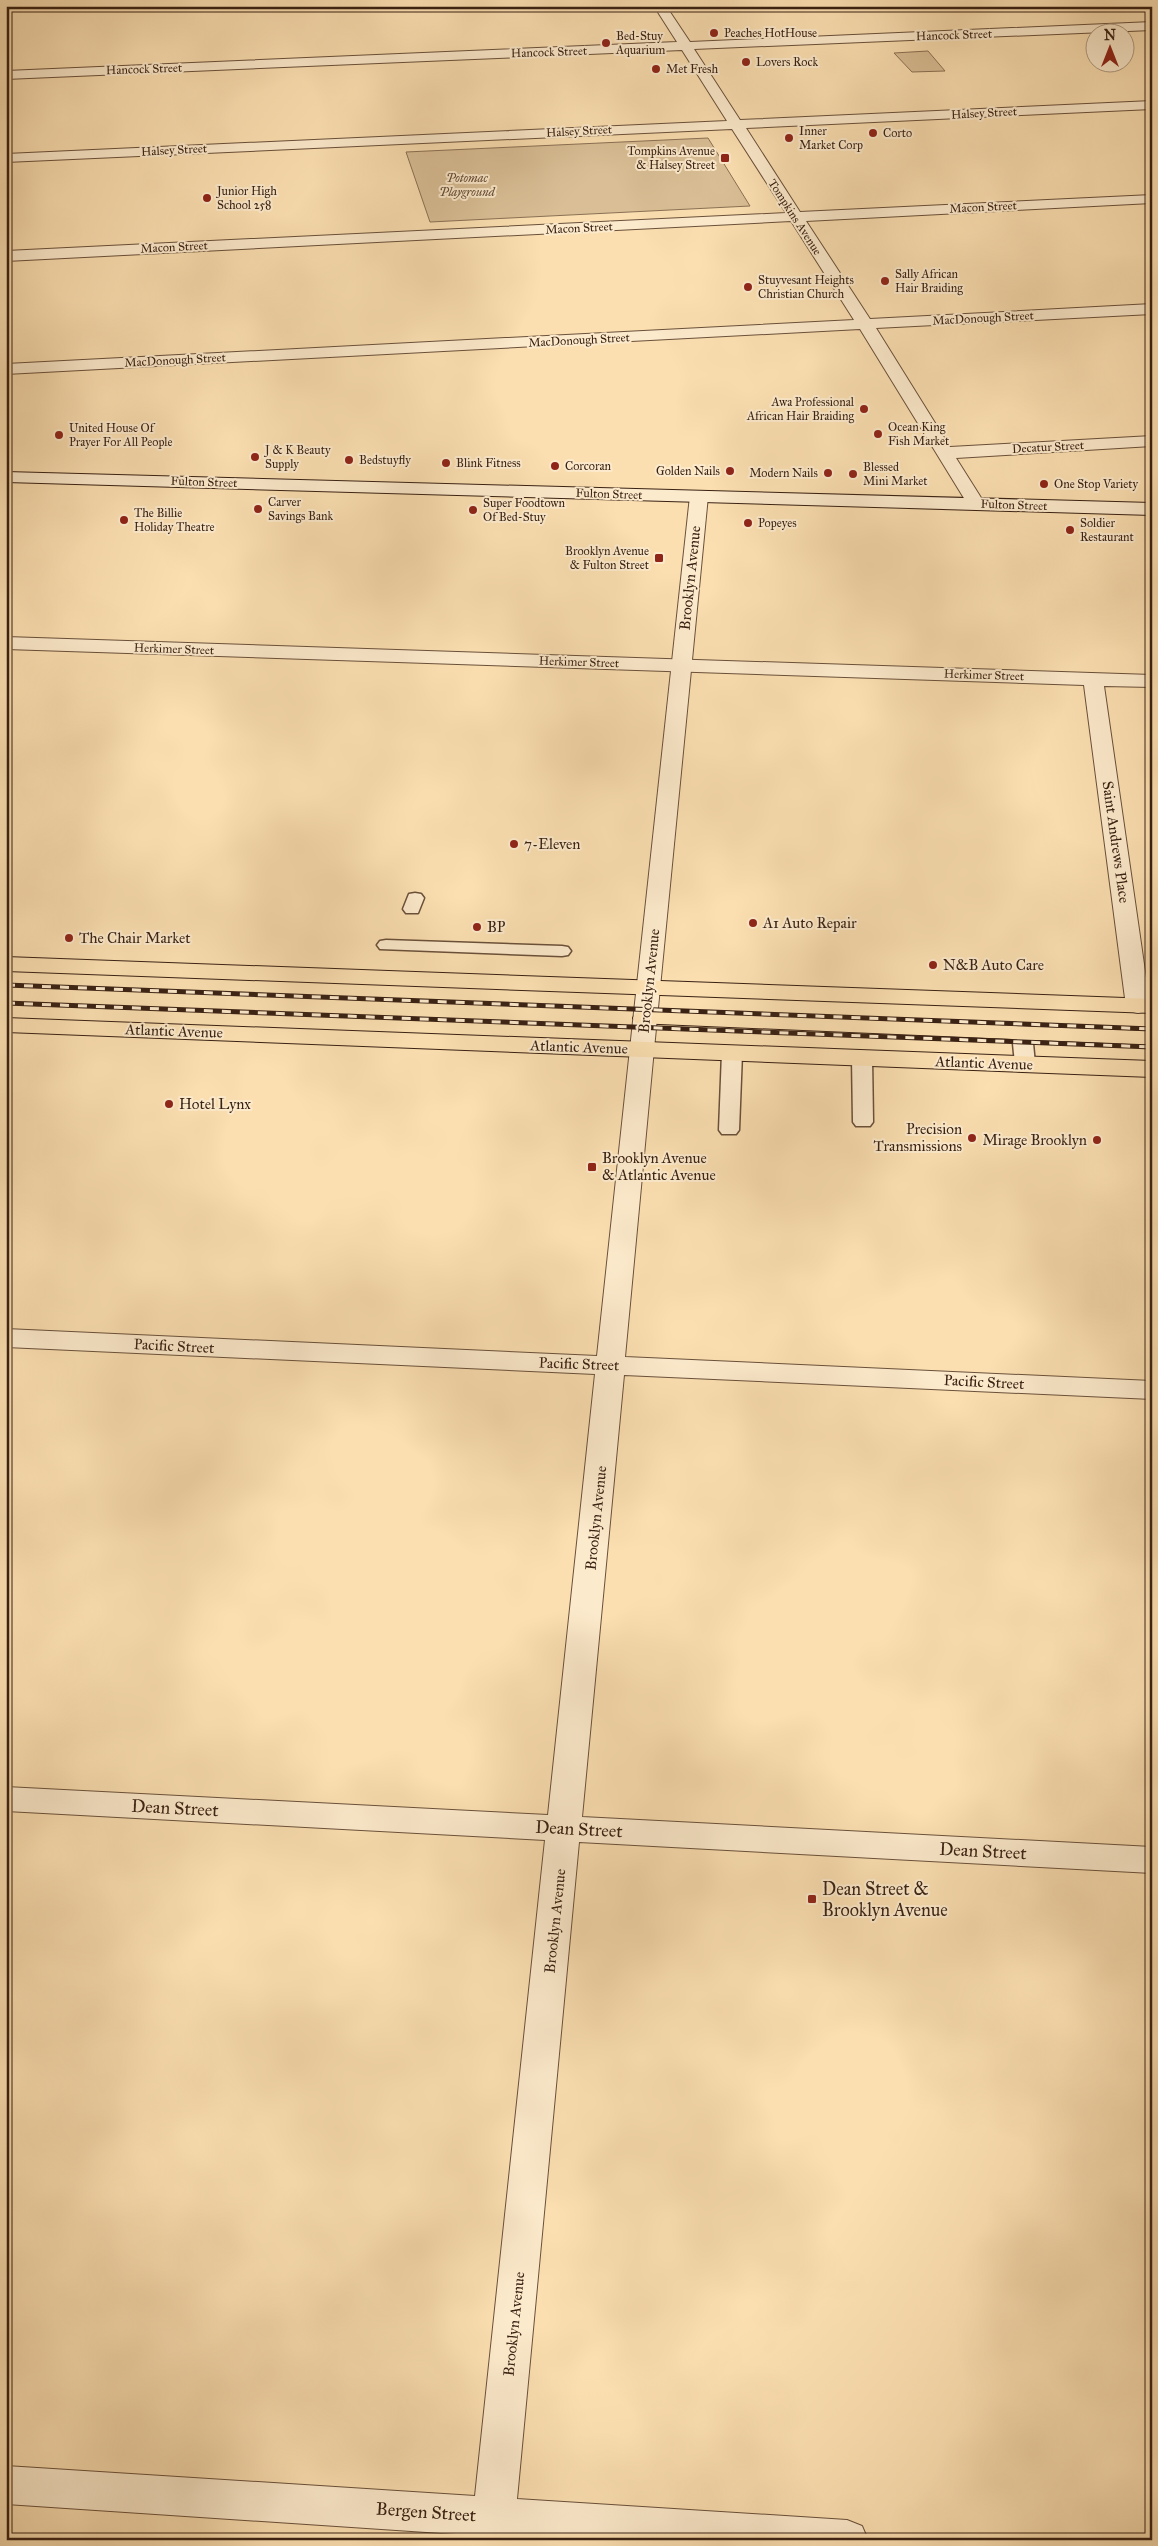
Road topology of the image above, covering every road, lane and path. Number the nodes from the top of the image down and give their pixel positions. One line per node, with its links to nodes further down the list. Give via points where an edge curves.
1 (660, 6): 3 (street, Tompkins Avenue)
2 (1152, 26): 3 (street, Hancock Street)
3 (686, 46): 4 (street, Hancock Street); 6 (street, Tompkins Avenue)
4 (6, 75)
5 (1152, 105): 6 (street, Halsey Street)
6 (736, 125): 7 (street, Halsey Street); 9 (street, Tompkins Avenue)
7 (6, 158)
8 (1152, 199): 9 (street, Macon Street)
9 (794, 216): 10 (street, Macon Street); 12 (street, Tompkins Avenue)
10 (6, 256)
11 (1152, 309): 12 (street, MacDonough Street)
12 (865, 324): 13 (street, MacDonough Street); 15 (street, Tompkins Avenue)
13 (6, 369)
14 (1152, 441): 15 (street, Decatur Street)
15 (945, 453): 18 (street, Tompkins Avenue)
16 (6, 477): 17 (street, Fulton Street)
17 (699, 496): 18 (street, Fulton Street); 21 (street, Brooklyn Avenue)
18 (976, 504): 19 (street, Fulton Street)
19 (1152, 509)
20 (6, 643): 21 (street, Herkimer Street)
21 (680, 666): 22 (street, Herkimer Street); 27 (street, Brooklyn Avenue)
22 (1093, 679): 23 (street, Herkimer Street); 28 (street, Saint Andrews Place)
23 (1152, 681)
24 (386, 945): 25 (lane, via 444,944)
25 (562, 951)
26 (6, 964): 27 (main road)
27 (648, 987): 28 (main road); 29 (street, Brooklyn Avenue)
28 (1145, 1006)
29 (645, 1018): 31 (main road); 33 (street, Brooklyn Avenue)
30 (6, 1025): 33 (main road, Atlantic Avenue)
31 (1022, 1032): 32 (main road); 36 (lane)
32 (1152, 1038)
33 (642, 1049): 34 (main road, Atlantic Avenue); 41 (street, Brooklyn Avenue)
34 (732, 1053): 35 (main road, Atlantic Avenue); 39 (lane)
35 (862, 1058): 36 (main road, Atlantic Avenue); 38 (lane)
36 (1025, 1064): 37 (main road, Atlantic Avenue)
37 (1152, 1069)
38 (863, 1122)
39 (729, 1130)
40 (6, 1338): 41 (street, Pacific Street)
41 (611, 1365): 42 (street, Pacific Street); 44 (street, Brooklyn Avenue)
42 (1152, 1390)
43 (6, 1799): 44 (street, Dean Street)
44 (564, 1828): 45 (street, Dean Street); 47 (street, Brooklyn Avenue)
45 (1152, 1860)
46 (6, 2485): 47 (street, Bergen Street)
47 (493, 2528): 48 (street, Bergen Street)
48 (847, 2540)

